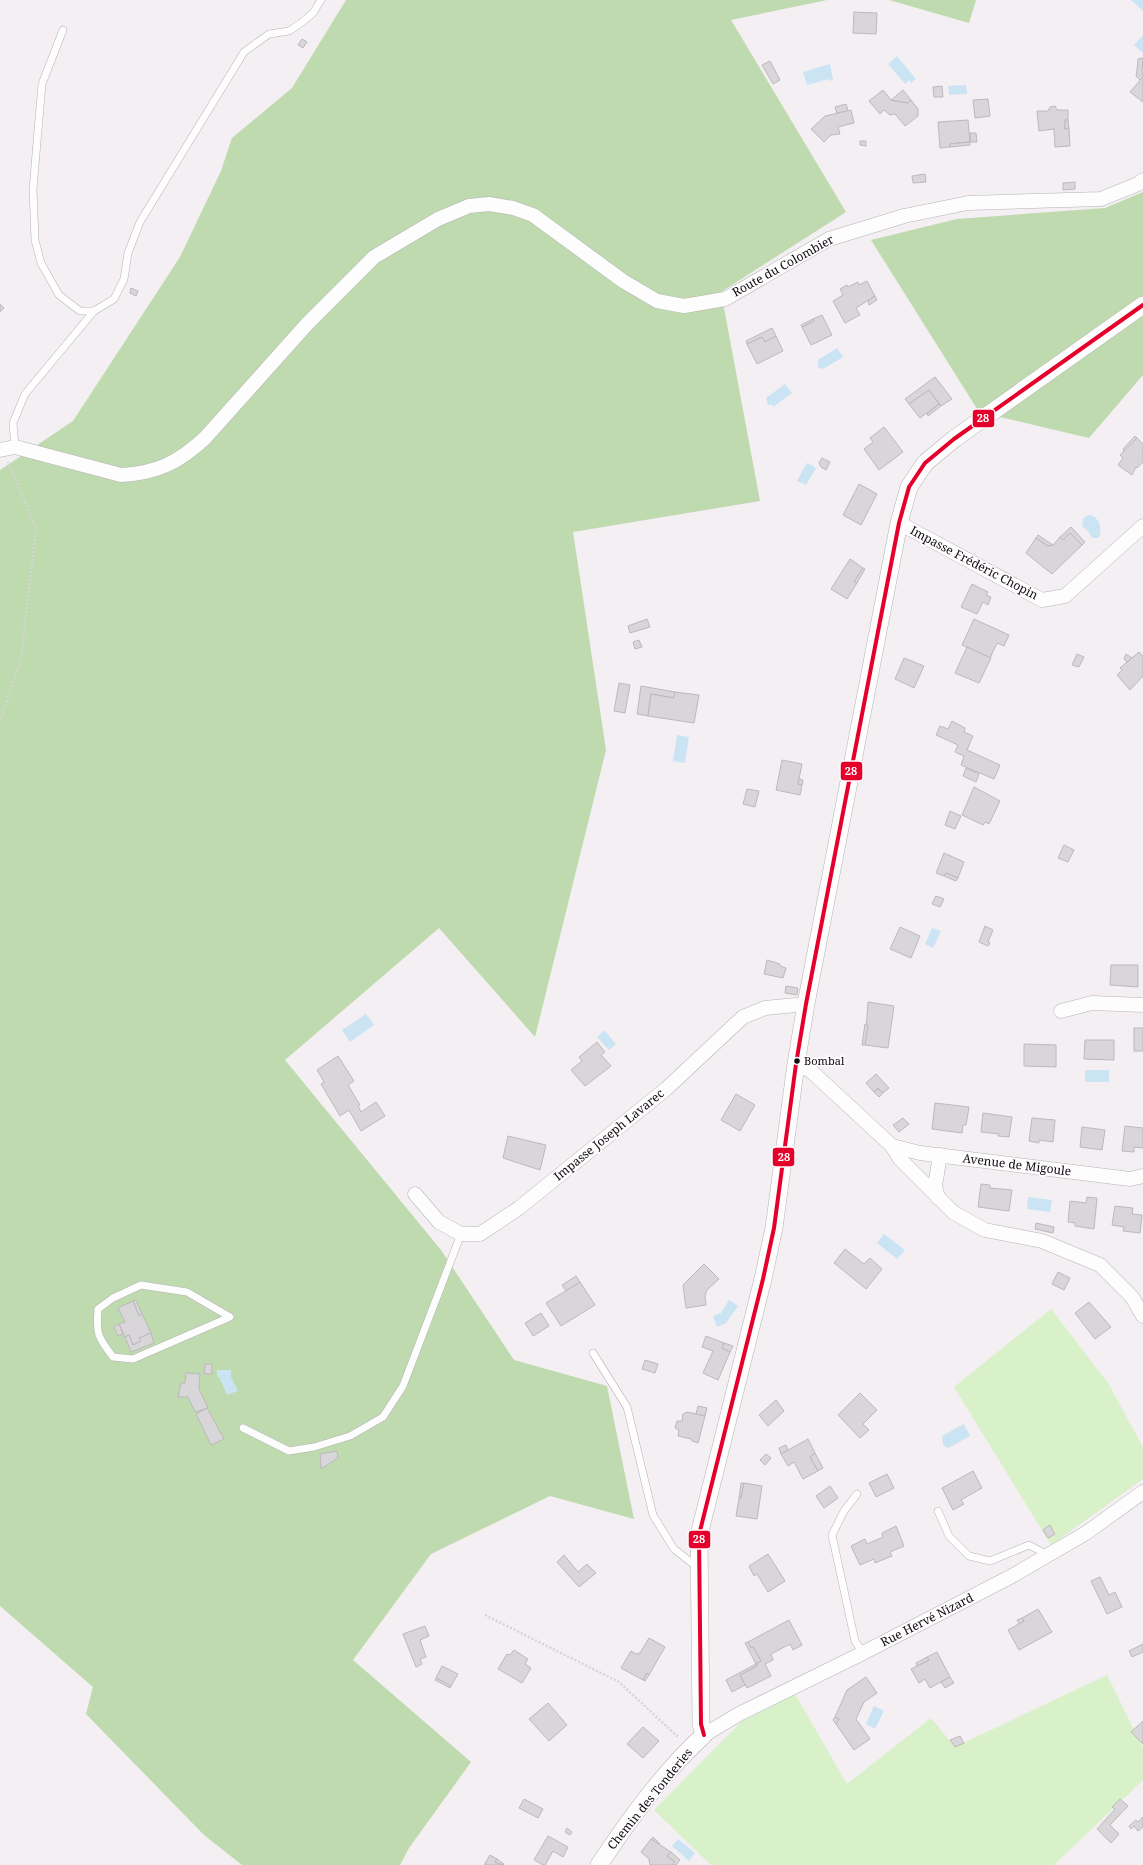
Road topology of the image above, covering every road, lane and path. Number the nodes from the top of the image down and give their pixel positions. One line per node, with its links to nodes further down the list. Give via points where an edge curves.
1 (321, 0): 5 (lane, via 313,13 301,23 289,30 269,34 244,52 140,222 128,253 124,279 114,299)
2 (63, 30): 5 (lane, via 42,84 33,189 35,240 41,263 59,295 80,311)
3 (1143, 180): 6 (street, Route du Colombier, via 1101,199 968,203 904,216 829,239 724,299 684,306 657,301 623,281 533,215 489,204 469,206 438,218 374,258 307,324 205,438 175,462 157,470 120,474)
4 (1143, 305): 7 (street, via 924,463 909,486)
5 (94, 311): 6 (lane, via 25,394)
6 (6, 448): 9 (path, via 36,528 21,659)
7 (899, 523): 8 (street, Impasse Frédéric Chopin, via 1042,600 1065,596); 10 (street)
8 (1143, 526)
9 (0, 721)
10 (806, 1004): 13 (street); 19 (street, Impasse Joseph Lavarec, via 765,1008 743,1017 666,1089 519,1208 480,1234)
11 (1143, 1005): 12 (street, via 1092,1003)
12 (1062, 1011)
13 (796, 1064): 14 (street, via 811,1071); 28 (street, via 774,1228 699,1534)
14 (892, 1146): 15 (street, Avenue de Migoule); 18 (street, via 900,1159)
15 (940, 1155): 16 (street, Avenue de Migoule, via 1130,1179); 18 (street, via 935,1186)
16 (1143, 1176)
17 (415, 1194): 19 (street, via 439,1222)
18 (938, 1198): 20 (street, via 954,1213 985,1230 1042,1241 1100,1265 1132,1298)
19 (462, 1234): 23 (lane, via 403,1386 383,1417 350,1436 314,1447 289,1451)
20 (1143, 1316)
21 (230, 1317): 21 (lane, via 133,1359 113,1357 96,1329 98,1309 113,1298 141,1285 187,1292)
22 (593, 1353): 28 (lane, via 627,1408 653,1515 674,1549 692,1562)
23 (243, 1428)
24 (1143, 1492): 27 (street, Rue Hervé Nizard, via 1086,1533)
25 (857, 1494): 30 (lane, via 844,1511 832,1535 855,1641)
26 (938, 1511): 27 (lane, via 949,1536 969,1556 990,1561 1029,1545)
27 (1048, 1555): 30 (street, Rue Hervé Nizard)
28 (699, 1563): 31 (street)
29 (485, 1615): 31 (path, via 619,1682 675,1736)
30 (863, 1653): 31 (street, Rue Hervé Nizard, via 739,1714)
31 (699, 1740): 32 (street, Chemin des Tonderies, via 647,1799)
32 (599, 1865)

